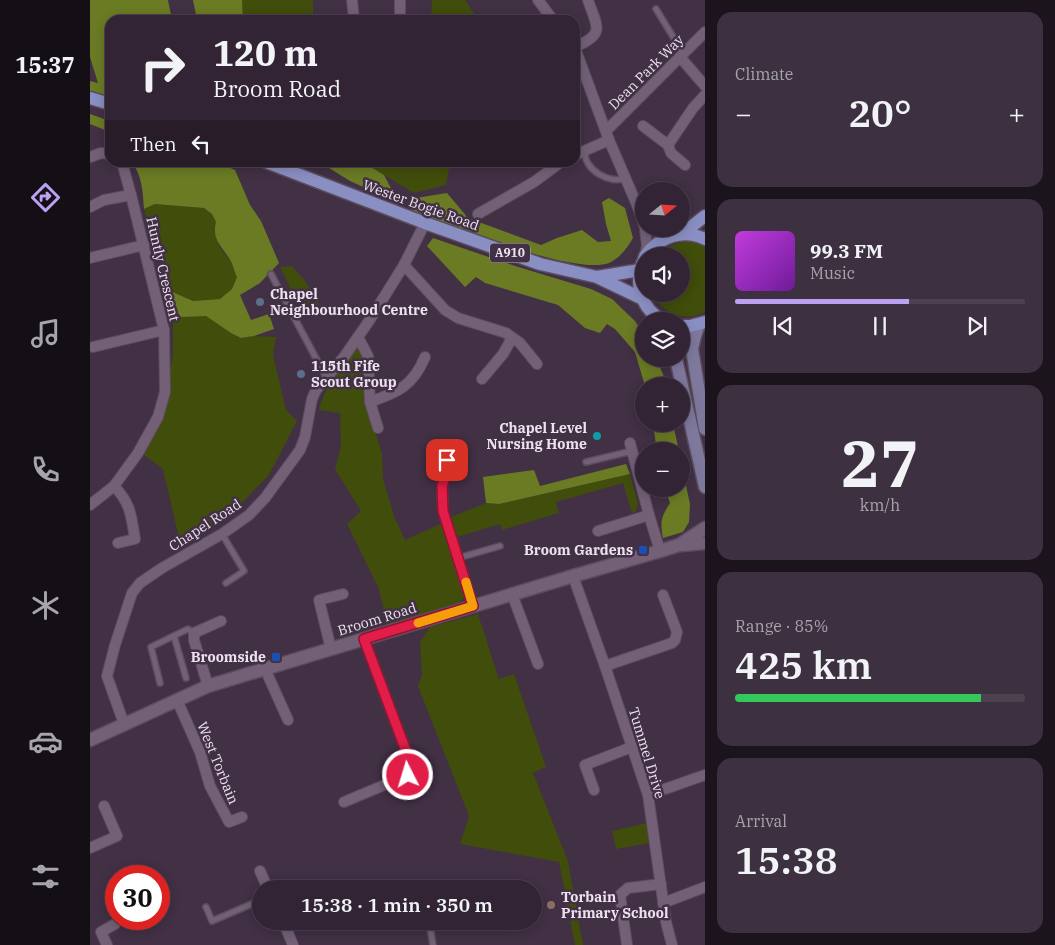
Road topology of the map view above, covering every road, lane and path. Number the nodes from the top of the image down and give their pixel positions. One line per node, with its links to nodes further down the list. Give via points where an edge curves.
1 (352, 0): 6 (street)
2 (400, 0): 7 (street)
3 (538, 0): 8 (street)
4 (588, 0): 10 (street, via 597,27 590,40)
5 (656, 9): 11 (lane)
6 (354, 15)
7 (400, 15)
8 (549, 15)
9 (705, 32): 11 (street, Dean Park Way)
10 (580, 45)
11 (682, 55): 13 (street); 18 (street, Dean Park Way)
12 (580, 61): 18 (street)
13 (705, 86)
14 (705, 95): 19 (street)
15 (90, 98): 16 (main road)
16 (105, 102)
17 (643, 126): 19 (street)
18 (607, 136): 20 (street); 27 (street)
19 (668, 145): 23 (street, via 671,153)
20 (580, 153): 27 (lane, via 593,170 615,180)
21 (105, 154): 22 (street)
22 (90, 157)
23 (685, 164)
24 (123, 167): 28 (street, Huntly Crescent)
25 (279, 167): 33 (main road, Wester Bogie Road / A910)
26 (554, 167): 31 (street)
27 (625, 178): 29 (street)
28 (131, 195): 30 (street, via 104,200); 38 (street, Huntly Crescent)
29 (635, 200)
30 (90, 207)
31 (478, 214)
32 (705, 216): 34 (main road)
33 (425, 223): 42 (street, Chapel Road); 44 (main road, Wester Bogie Road / A910, via 540,264)
34 (690, 228)
35 (690, 234): 37 (main road)
36 (669, 238): 39 (main road)
37 (705, 239)
38 (144, 246): 40 (street); 49 (street, Huntly Crescent)
39 (653, 247)
40 (90, 258)
41 (635, 263): 44 (main road, Wester Bogie Road / A910)
42 (404, 265): 50 (street, Chapel Road); 51 (street, via 445,310)
43 (271, 274): 56 (lane)
44 (596, 277): 45 (main road, Wester Bogie Road / A910)
45 (635, 296)
46 (645, 302): 47 (main road, A910)
47 (653, 312)
48 (702, 323): 60 (main road, via 692,349)
49 (164, 330): 52 (street); 64 (street, Huntly Crescent, via 165,392 158,417)
50 (358, 337): 56 (street, Chapel Road); 58 (street, via 368,356)
51 (512, 338): 54 (street); 57 (street)
52 (93, 347)
53 (425, 357): 58 (street, via 410,383)
54 (537, 364)
55 (678, 367): 65 (main road)
56 (326, 378): 70 (street, Chapel Road, via 312,399 300,450 257,507)
57 (482, 379)
58 (370, 402): 59 (street)
59 (378, 428)
60 (705, 429)
61 (631, 447): 63 (lane); 67 (street)
62 (443, 450): 76 (street, via 447,472 442,486 443,511)
63 (586, 462)
64 (114, 486): 66 (street, Huntly Crescent); 71 (street, via 125,497 135,539)
65 (705, 487)
66 (90, 506)
67 (649, 516): 69 (street); 75 (street)
68 (705, 528): 73 (street, Broom Road)
69 (598, 531)
70 (222, 534): 78 (lane, via 244,571); 96 (street, Chapel Road, via 162,568 140,583 132,593 107,676)
71 (118, 543)
72 (705, 543): 73 (street, Broom Road)
73 (679, 545): 75 (street, Broom Road)
74 (500, 546): 76 (lane)
75 (660, 551): 77 (street, Broom Road)
76 (458, 558): 82 (street)
77 (573, 576): 80 (street, Broom Road); 89 (street, Tummel Drive)
78 (226, 583)
79 (343, 594): 87 (street, via 319,600)
80 (512, 594): 82 (street, Broom Road); 88 (street)
81 (664, 595): 89 (street, via 677,632 675,640)
82 (473, 606): 86 (street, Broom Road)
83 (221, 622): 84 (street)
84 (194, 633): 85 (lane, via 188,629); 93 (street)
85 (174, 636): 91 (lane); 92 (lane, via 151,647)
86 (364, 639): 87 (street, Broom Road); 102 (street, via 411,764 408,775)
87 (332, 649): 90 (street, Broom Road)
88 (538, 664)
89 (605, 666): 98 (street, Tummel Drive)
90 (265, 669): 93 (street, Broom Road); 95 (street)
91 (186, 678)
92 (160, 683)
93 (208, 686): 94 (street, Broom Road)
94 (177, 700): 96 (street, Broom Road); 104 (street, West Torbain, via 200,752 210,786 228,822)
95 (288, 720)
96 (124, 724): 97 (street, Broom Road)
97 (90, 740)
98 (632, 747): 100 (street, via 585,765); 101 (street, Tummel Drive)
99 (705, 775): 101 (street)
100 (594, 790)
101 (648, 795): 108 (street, Tummel Drive)
102 (344, 802)
103 (104, 806): 105 (street, via 117,836)
104 (242, 817)
105 (90, 848)
106 (260, 871): 107 (street)
107 (264, 880)
108 (661, 884): 110 (street, Tummel Drive); 119 (street, via 628,888 620,895)
109 (705, 887): 110 (street)
110 (663, 903): 120 (street, Tummel Drive)
111 (252, 904): 112 (lane, via 212,921)
112 (206, 907)
113 (105, 930): 116 (street, via 101,932)
114 (286, 930): 117 (street)
115 (430, 930): 118 (lane)
116 (107, 945)
117 (293, 945)
118 (433, 945)
119 (627, 945)
120 (672, 945)

